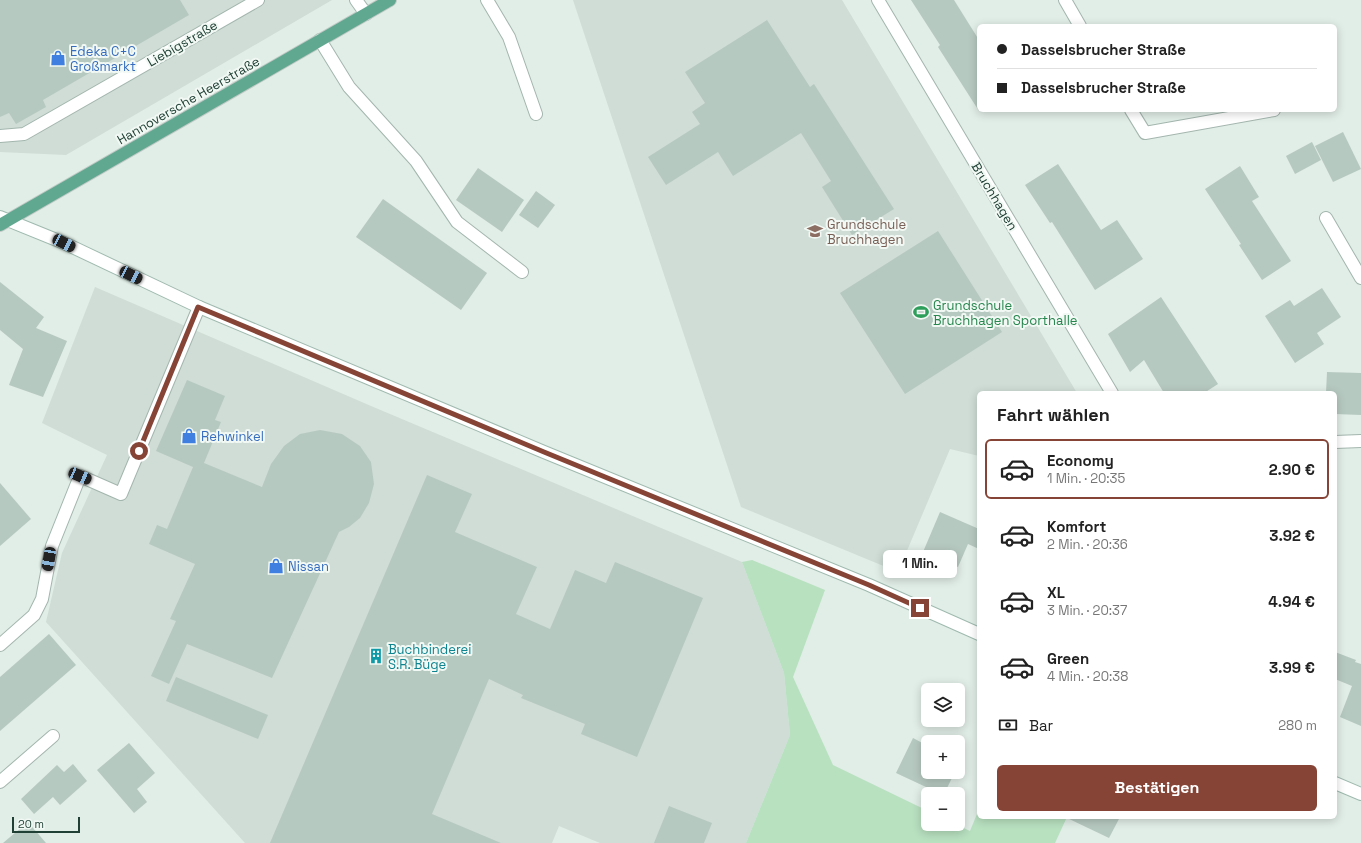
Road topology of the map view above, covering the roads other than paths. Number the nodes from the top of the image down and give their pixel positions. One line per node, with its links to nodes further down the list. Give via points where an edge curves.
1 (258, 0): 13 (street, Liebigstraße, via 24,134)
2 (356, 0): 7 (street)
3 (390, 0): 7 (main road, Hannoversche Heerstraße)
4 (487, 0): 12 (street, via 509,37)
5 (878, 0): 19 (street, Bruchhagen)
6 (1065, 0): 8 (street)
7 (366, 14): 9 (main road, Hannoversche Heerstraße)
8 (1079, 24)
9 (320, 40): 15 (main road, Hannoversche Heerstraße); 16 (street, via 349,87 416,161 458,222)
10 (1132, 112): 11 (street, via 1146,133)
11 (1263, 112)
12 (536, 114)
13 (0, 136)
14 (1326, 218): 17 (street)
15 (3, 220): 18 (street, via 64,243)
16 (522, 272)
17 (1361, 278)
18 (198, 307): 22 (street, via 869,585); 23 (street, via 121,494 80,476 52,546 42,599 34,615)
19 (1111, 391)
20 (1361, 441): 21 (street)
21 (1337, 442)
22 (977, 633)
23 (0, 645)
24 (53, 736): 25 (street)
25 (0, 782)
26 (1337, 784): 27 (street)
27 (1361, 794)

